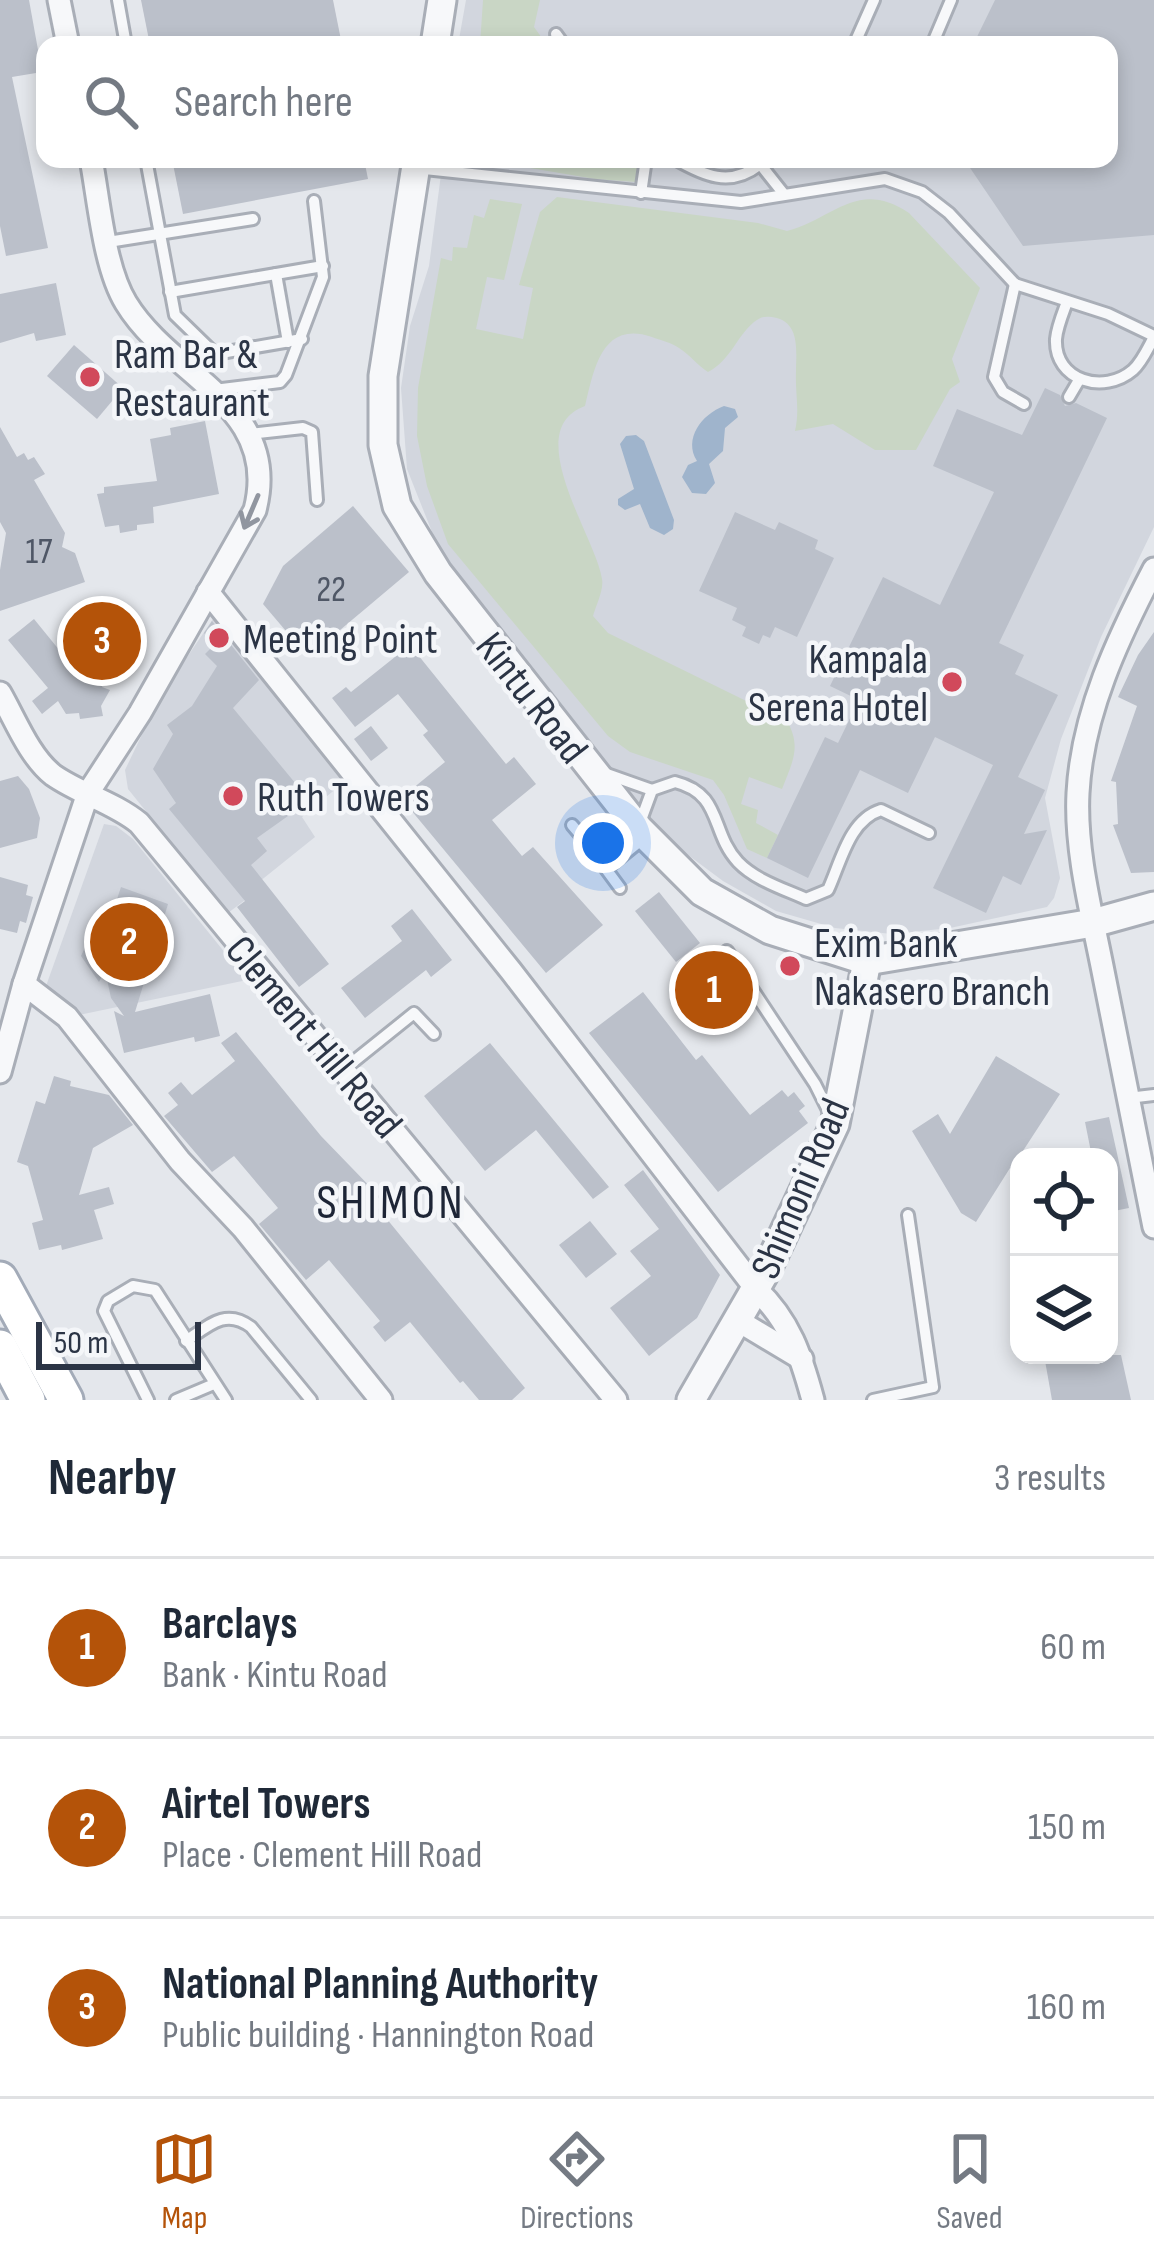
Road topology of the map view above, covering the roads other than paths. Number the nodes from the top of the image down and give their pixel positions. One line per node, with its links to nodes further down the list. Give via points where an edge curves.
1 (59, 0): 2 (lane); 7 (street)
2 (69, 0)
3 (118, 0): 8 (lane)
4 (442, 0): 9 (street)
5 (874, 0): 10 (lane)
6 (951, 0): 11 (lane)
7 (66, 36)
8 (124, 36)
9 (436, 36)
10 (858, 36)
11 (936, 36)
12 (93, 168): 25 (street)
13 (148, 168): 24 (lane)
14 (415, 168): 43 (street, Kintu Road, via 383,376 388,478 438,573)
15 (453, 168): 21 (lane)
16 (645, 168): 21 (lane)
17 (690, 168): 18 (lane, via 720,178)
18 (752, 168)
19 (762, 168): 20 (lane)
20 (783, 193): 21 (lane, via 741,202); 28 (lane, via 885,179 922,191)
21 (641, 194)
22 (314, 201): 26 (lane)
23 (253, 218): 24 (lane)
24 (160, 234): 25 (lane); 29 (lane)
25 (108, 242): 35 (street, via 127,306)
26 (322, 266): 27 (lane); 32 (lane)
27 (276, 274): 29 (lane); 33 (lane)
28 (1015, 284): 30 (lane); 37 (lane, via 994,377)
29 (170, 292): 33 (lane, via 178,320 214,354)
30 (1067, 302): 31 (lane); 34 (lane, via 1055,343)
31 (1154, 337): 34 (lane, via 1133,370 1099,384)
32 (302, 339): 33 (lane); 35 (lane, via 280,382)
33 (288, 342)
34 (1079, 380): 36 (lane)
35 (211, 390): 38 (street)
36 (1069, 397)
37 (1024, 404)
38 (250, 434): 39 (lane, via 312,432); 41 (street, one-way to 41, via 260,478 255,510)
39 (317, 500)
40 (1154, 569): 51 (street, via 1112,659 1082,753 1078,821)
41 (208, 592): 45 (street); 64 (street)
42 (0, 693): 45 (street, Clement Hill Road, via 41,764)
43 (586, 766): 44 (lane); 47 (street, Kintu Road)
44 (652, 790): 47 (lane); 48 (lane, via 675,782 700,793 737,862 806,899 828,890 866,814 880,810)
45 (88, 793): 54 (street); 56 (street, Clement Hill Road, via 139,823)
46 (572, 825): 47 (lane, via 589,845)
47 (637, 826): 49 (lane, via 606,869); 53 (street, Kintu Road, via 702,892 770,930)
48 (929, 833)
49 (620, 888)
50 (1154, 906): 51 (street, Kintu Road)
51 (1094, 923): 53 (street, Kintu Road); 59 (street)
52 (727, 951): 60 (lane)
53 (867, 961): 60 (street, Shimoni Road)
54 (24, 984): 57 (street); 76 (street, via 67,1017)
55 (434, 1034): 56 (lane, via 414,1013)
56 (343, 1070): 77 (street, Clement Hill Road)
57 (0, 1072)
58 (1154, 1095): 59 (lane)
59 (1128, 1098): 62 (street)
60 (835, 1124): 64 (street, Shimoni Road)
61 (908, 1215): 80 (lane, via 933,1387)
62 (1154, 1227)
63 (0, 1279): 67 (main road)
64 (756, 1289): 65 (street, Shimoni Road); 68 (street, via 785,1322)
65 (737, 1321): 68 (street); 78 (street, Shimoni Road)
66 (186, 1341): 69 (lane); 72 (lane, via 154,1290 133,1286 108,1301 106,1316); 75 (lane, via 219,1319 239,1318)
67 (12, 1346): 70 (main road); 71 (main road)
68 (802, 1359): 79 (street)
69 (214, 1384): 73 (lane); 74 (lane)
70 (28, 1400)
71 (66, 1400)
72 (148, 1400)
73 (176, 1400)
74 (226, 1400)
75 (310, 1400)
76 (381, 1400)
77 (616, 1400)
78 (692, 1400)
79 (813, 1400)
80 (873, 1400)

